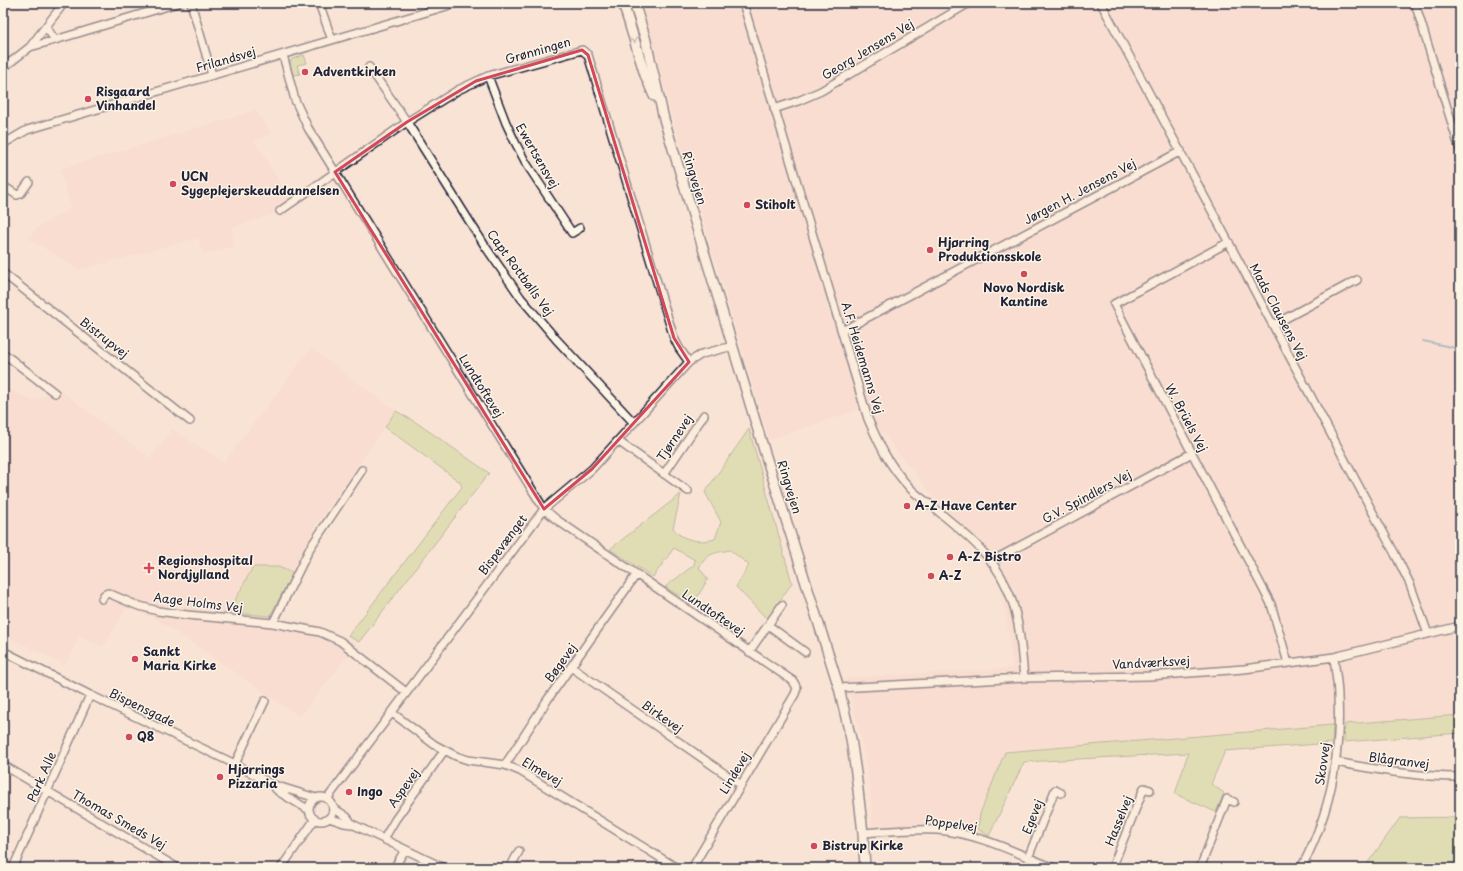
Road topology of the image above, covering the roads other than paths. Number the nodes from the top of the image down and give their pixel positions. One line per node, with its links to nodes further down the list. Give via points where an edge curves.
1 (64, 3): 12 (street)
2 (178, 3): 13 (street)
3 (191, 3): 19 (street)
4 (319, 3): 14 (street)
5 (457, 3): 14 (street, Frilandsvej)
6 (623, 3): 22 (main road, Ringvejen, one-way to 22, via 645,75)
7 (634, 3): 22 (main road, Ringvejen)
8 (743, 3): 21 (street, A.F. Heidemanns Vej)
9 (969, 3): 21 (street, Georg Jensens Vej, via 821,91)
10 (1101, 3): 26 (street, Mads Clausens Vej)
11 (1415, 3): 25 (street)
12 (46, 27): 13 (street); 15 (street)
13 (55, 40): 15 (street)
14 (332, 40): 16 (street, Frilandsvej)
15 (30, 47): 18 (street)
16 (282, 55): 19 (street, Frilandsvej); 27 (street, Lundtoftevej, via 295,100 308,128)
17 (369, 67): 23 (street, Capt Rottbølls Vej)
18 (3, 68)
19 (212, 75): 24 (street, Frilandsvej, via 27,130)
20 (488, 76): 23 (street, Grønningen, via 458,90); 31 (street, Ewertsensvej, via 506,123 526,163 572,233); 39 (street, Grønningen, via 582,50 588,55 674,338)
21 (774, 109): 36 (street, A.F. Heidemanns Vej)
22 (664, 119): 37 (main road, Ringvejen)
23 (407, 122): 27 (street, Grønningen); 43 (street, Capt Rottbølls Vej, via 485,246 522,298 556,339)
24 (3, 144)
25 (1460, 150)
26 (1181, 151): 32 (street, Mads Clausens Vej); 36 (street, Jørgen H. Jensens Vej)
27 (335, 172): 30 (street, Grønningen); 49 (street, Lundtoftevej)
28 (29, 182): 29 (street, via 17,195)
29 (3, 186)
30 (280, 211)
31 (580, 228)
32 (1229, 242): 35 (street, Mads Clausens Vej); 45 (street, W. Brüels Vej, via 1114,304)
33 (3, 273): 42 (street, Bistrupvej)
34 (1357, 280): 35 (street)
35 (1273, 324): 57 (street, Mads Clausens Vej, via 1410,584)
36 (842, 331): 50 (street, A.F. Heidemanns Vej, via 868,419 892,466 910,488 971,539)
37 (733, 346): 39 (street, Bispevænget, via 702,354); 66 (main road, Ringvejen)
38 (3, 353): 40 (street)
39 (689, 362): 43 (street, Bispevænget)
40 (54, 393)
41 (704, 415): 47 (street, Tjørnevej)
42 (190, 421)
43 (634, 423): 44 (street, Bispevænget)
44 (618, 441): 47 (street, Tjørnevej); 49 (street, Bispevænget, via 592,469)
45 (1192, 453): 50 (street, G.V. Spindlers Vej); 62 (street, W. Brüels Vej, via 1271,604)
46 (362, 470): 54 (street, via 310,548)
47 (664, 474): 48 (street, Tjørnevej)
48 (688, 491)
49 (544, 509): 51 (street, Lundtoftevej); 67 (street, Bispevænget)
50 (992, 561): 64 (street, A.F. Heidemanns Vej, via 1006,584 1015,608)
51 (636, 575): 59 (street, Lundtoftevej); 63 (street, Bøgevej)
52 (102, 599): 54 (street, Aage Holms Vej, via 108,593 158,611)
53 (782, 605): 55 (street, Lundtoftevej)
54 (273, 623): 67 (street, Aage Holms Vej, via 320,632 340,641)
55 (768, 626): 59 (street, Lundtoftevej); 60 (street)
56 (1460, 626): 57 (street, Vandværksvej)
57 (1428, 634): 61 (street, Vandværksvej)
58 (3, 651): 68 (street, Bispensgade)
59 (749, 652): 65 (street, Lundtoftevej, via 793,681)
60 (805, 652)
61 (1334, 657): 62 (street, Vandværksvej); 72 (street, Skovvej, via 1339,723)
62 (1288, 663): 64 (street, Vandværksvej, via 1149,676)
63 (571, 667): 75 (street, Bøgevej); 78 (street, Birkevej)
64 (1024, 678): 66 (street, Vandværksvej)
65 (797, 688): 78 (street, Lindevej)
66 (839, 688): 90 (main road, Ringvejen, via 851,739)
67 (406, 692): 70 (street, Bispevænget)
68 (90, 695): 73 (street, Bispensgade); 80 (street, Park Alle)
69 (265, 701): 73 (street)
70 (391, 712): 71 (street, Elmevej); 83 (street, Bispevænget)
71 (444, 751): 75 (street, Elmevej, via 468,760); 91 (street, Aspevej)
72 (1336, 762): 76 (street, Blågranvej, via 1392,772); 107 (street, Skovvej, via 1323,818)
73 (235, 764): 77 (street, Bispensgade)
74 (3, 765): 80 (street, Thomas Smeds Vej)
75 (505, 765): 101 (street, Elmevej, via 520,771)
76 (1460, 777)
77 (271, 784): 82 (street, Bispensgade); 86 (street, Bispensgade, via 279,792)
78 (741, 785): 102 (street, Lindevej)
79 (1150, 790): 105 (street, Hasselvej, via 1144,788)
80 (48, 792): 95 (street, Park Alle); 96 (street, Thomas Smeds Vej)
81 (1061, 793): 94 (street, Egevej, via 1055,790)
82 (316, 798): 83 (street); 86 (street)
83 (327, 799): 85 (street)
84 (1234, 802): 106 (street, via 1227,799)
85 (333, 808): 87 (street); 89 (street, via 347,817)
86 (309, 810): 88 (street)
87 (329, 818): 88 (street, via 322,821); 89 (street)
88 (314, 819): 97 (street)
89 (352, 824): 91 (street)
90 (863, 833): 94 (street, Poppelvej, via 938,830 980,839); 103 (main road, Ringvejen)
91 (384, 839): 92 (street)
92 (405, 850): 98 (street); 99 (street)
93 (519, 851): 100 (street)
94 (1028, 858): 104 (street, Poppelvej)
95 (13, 868)
96 (178, 868)
97 (281, 868)
98 (394, 868)
99 (444, 868)
100 (510, 868)
101 (677, 868)
102 (692, 868)
103 (865, 868)
104 (1054, 868)
105 (1112, 868)
106 (1200, 868)
107 (1302, 868)

